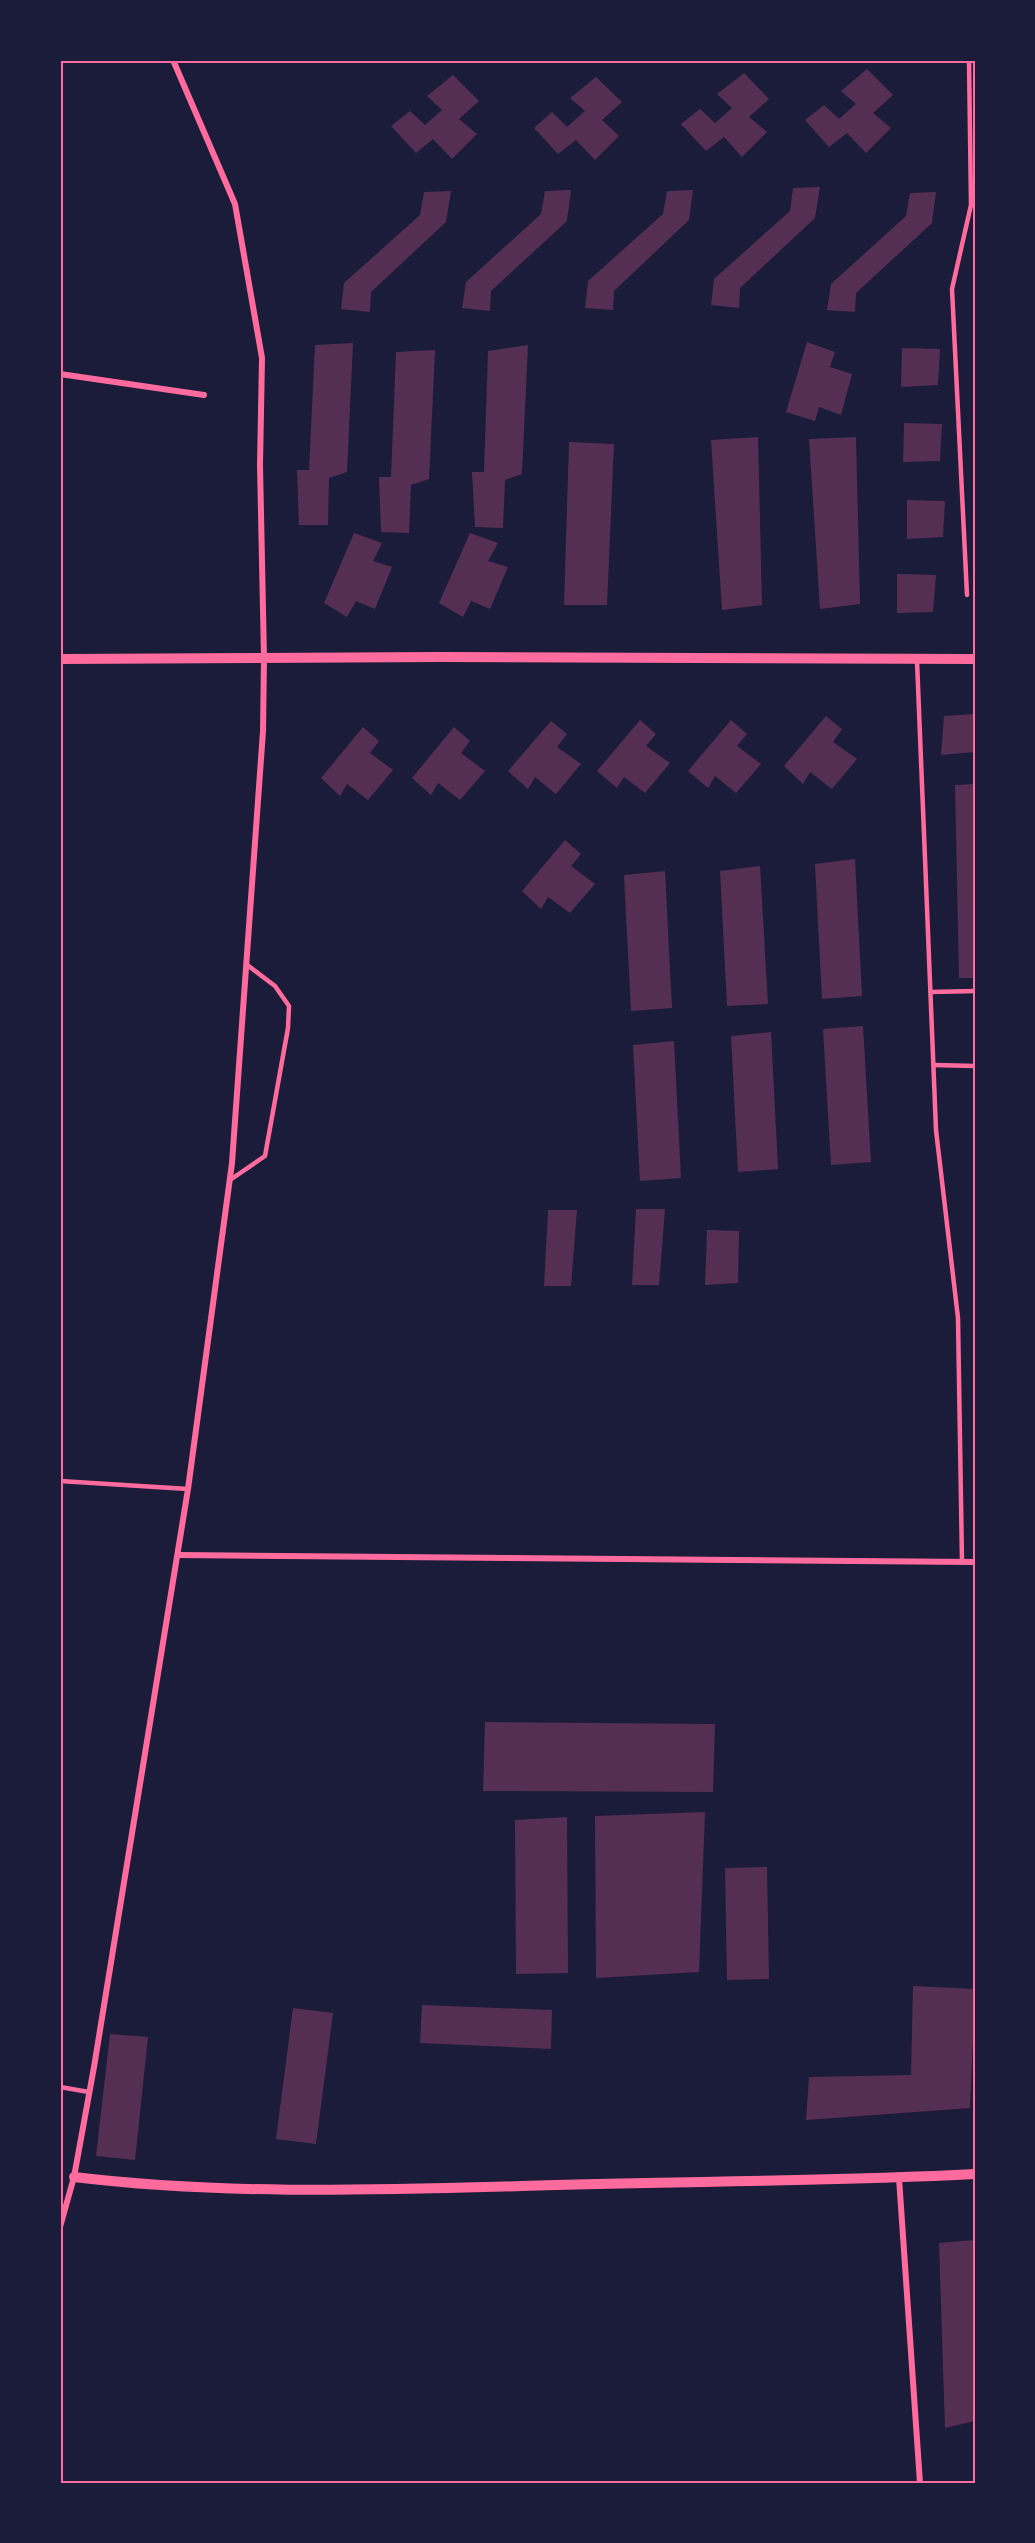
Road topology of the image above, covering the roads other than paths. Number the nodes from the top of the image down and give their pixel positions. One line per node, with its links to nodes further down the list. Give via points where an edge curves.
1 (173, 60): 8 (street, via 235,204 262,357)
2 (532, 60): 3 (lane)
3 (631, 60)
4 (969, 60): 7 (lane, via 971,205 952,289)
5 (60, 374): 6 (street)
6 (204, 395)
7 (967, 595)
8 (264, 658): 9 (street); 10 (street); 12 (street, via 263,731)
9 (917, 658): 11 (street); 14 (lane)
10 (60, 659)
11 (975, 659)
12 (246, 964): 17 (street); 17 (lane, via 275,986 289,1006 288,1028 265,1156)
13 (975, 991): 14 (lane)
14 (931, 992): 15 (lane)
15 (934, 1065): 16 (lane); 21 (lane, via 936,1130 958,1318)
16 (975, 1066)
17 (230, 1180): 19 (street)
18 (60, 1481): 19 (lane)
19 (188, 1489): 20 (street)
20 (179, 1555): 21 (street); 24 (street)
21 (962, 1562): 22 (street)
22 (975, 1562)
23 (60, 2087): 24 (lane)
24 (88, 2092): 26 (street)
25 (975, 2174): 27 (street)
26 (74, 2177): 27 (street, via 145,2185 405,2189); 28 (street)
27 (899, 2178): 29 (street)
28 (60, 2227)
29 (920, 2483)

